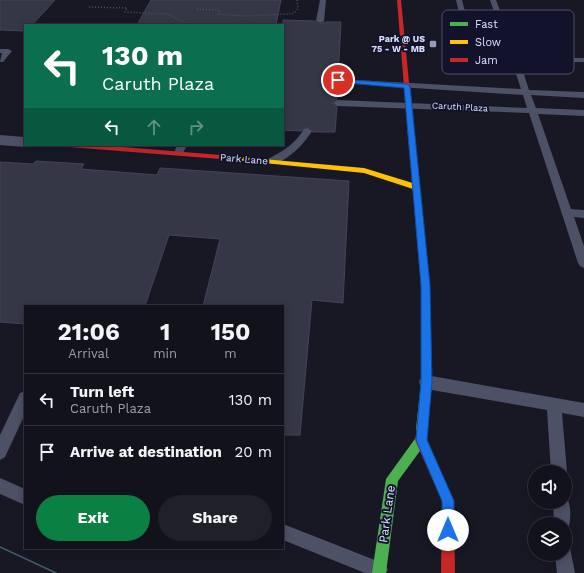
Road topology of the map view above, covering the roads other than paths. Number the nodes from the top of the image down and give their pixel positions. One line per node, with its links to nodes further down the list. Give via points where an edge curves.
1 (323, 0): 7 (lane)
2 (399, 0): 14 (main road)
3 (459, 0): 5 (lane)
4 (493, 0): 6 (lane)
5 (462, 10)
6 (497, 10)
7 (320, 21)
8 (0, 51): 9 (lane, via 8,51)
9 (0, 60)
10 (574, 60): 11 (lane)
11 (584, 60)
12 (520, 74): 15 (lane)
13 (338, 80): 14 (lane, Caruth Plaza)
14 (407, 86): 15 (lane, Caruth Plaza); 18 (main road)
15 (526, 92): 16 (lane, Caruth Plaza); 19 (lane)
16 (584, 95)
17 (337, 102): 18 (lane, Caruth Plaza)
18 (408, 104): 19 (lane, Caruth Plaza); 27 (main road)
19 (532, 110): 20 (lane, Caruth Plaza); 28 (lane)
20 (584, 113)
21 (307, 131): 26 (lane, via 302,141 288,153)
22 (0, 140): 23 (street)
23 (24, 142)
24 (97, 146): 25 (main road, Park Lane)
25 (180, 149): 26 (main road, Park Lane)
26 (271, 161): 27 (main road, Park Lane, via 364,171)
27 (416, 188): 31 (main road, via 426,285)
28 (567, 213): 29 (lane); 30 (lane)
29 (584, 214)
30 (584, 263)
31 (426, 382): 33 (lane); 35 (main road)
32 (24, 400): 36 (lane)
33 (554, 404): 34 (lane); 37 (lane)
34 (584, 410)
35 (421, 440): 42 (main road, Park Lane, via 392,479); 43 (main road, via 448,501)
36 (0, 452)
37 (558, 465)
38 (0, 486): 39 (lane)
39 (24, 497)
40 (284, 532): 42 (lane)
41 (565, 561): 44 (lane)
42 (380, 572)
43 (448, 573)
44 (566, 573)

